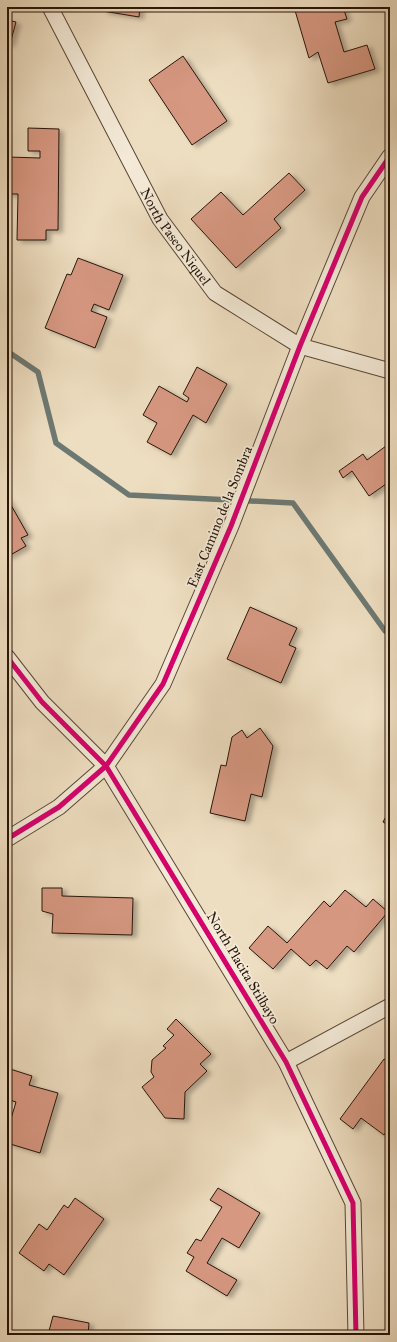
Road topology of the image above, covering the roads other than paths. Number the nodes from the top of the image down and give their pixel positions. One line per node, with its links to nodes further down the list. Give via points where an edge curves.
1 (50, 7): 3 (street, North Paseo Niquel, via 160,219 215,293)
2 (390, 156): 3 (street, East Camino de la Sombra, via 362,197)
3 (300, 346): 4 (street, North Paseo Niquel); 6 (street, East Camino de la Sombra, via 231,526 163,684)
4 (390, 371)
5 (7, 657): 6 (street, North Placita Stilbayo, via 42,702)
6 (106, 766): 7 (street, East Camino de la Sombra, via 59,807); 9 (street, North Placita Stilbayo)
7 (7, 839)
8 (390, 1006): 9 (street)
9 (286, 1062): 10 (street, North Placita Stilbayo, via 353,1203)
10 (356, 1335)

